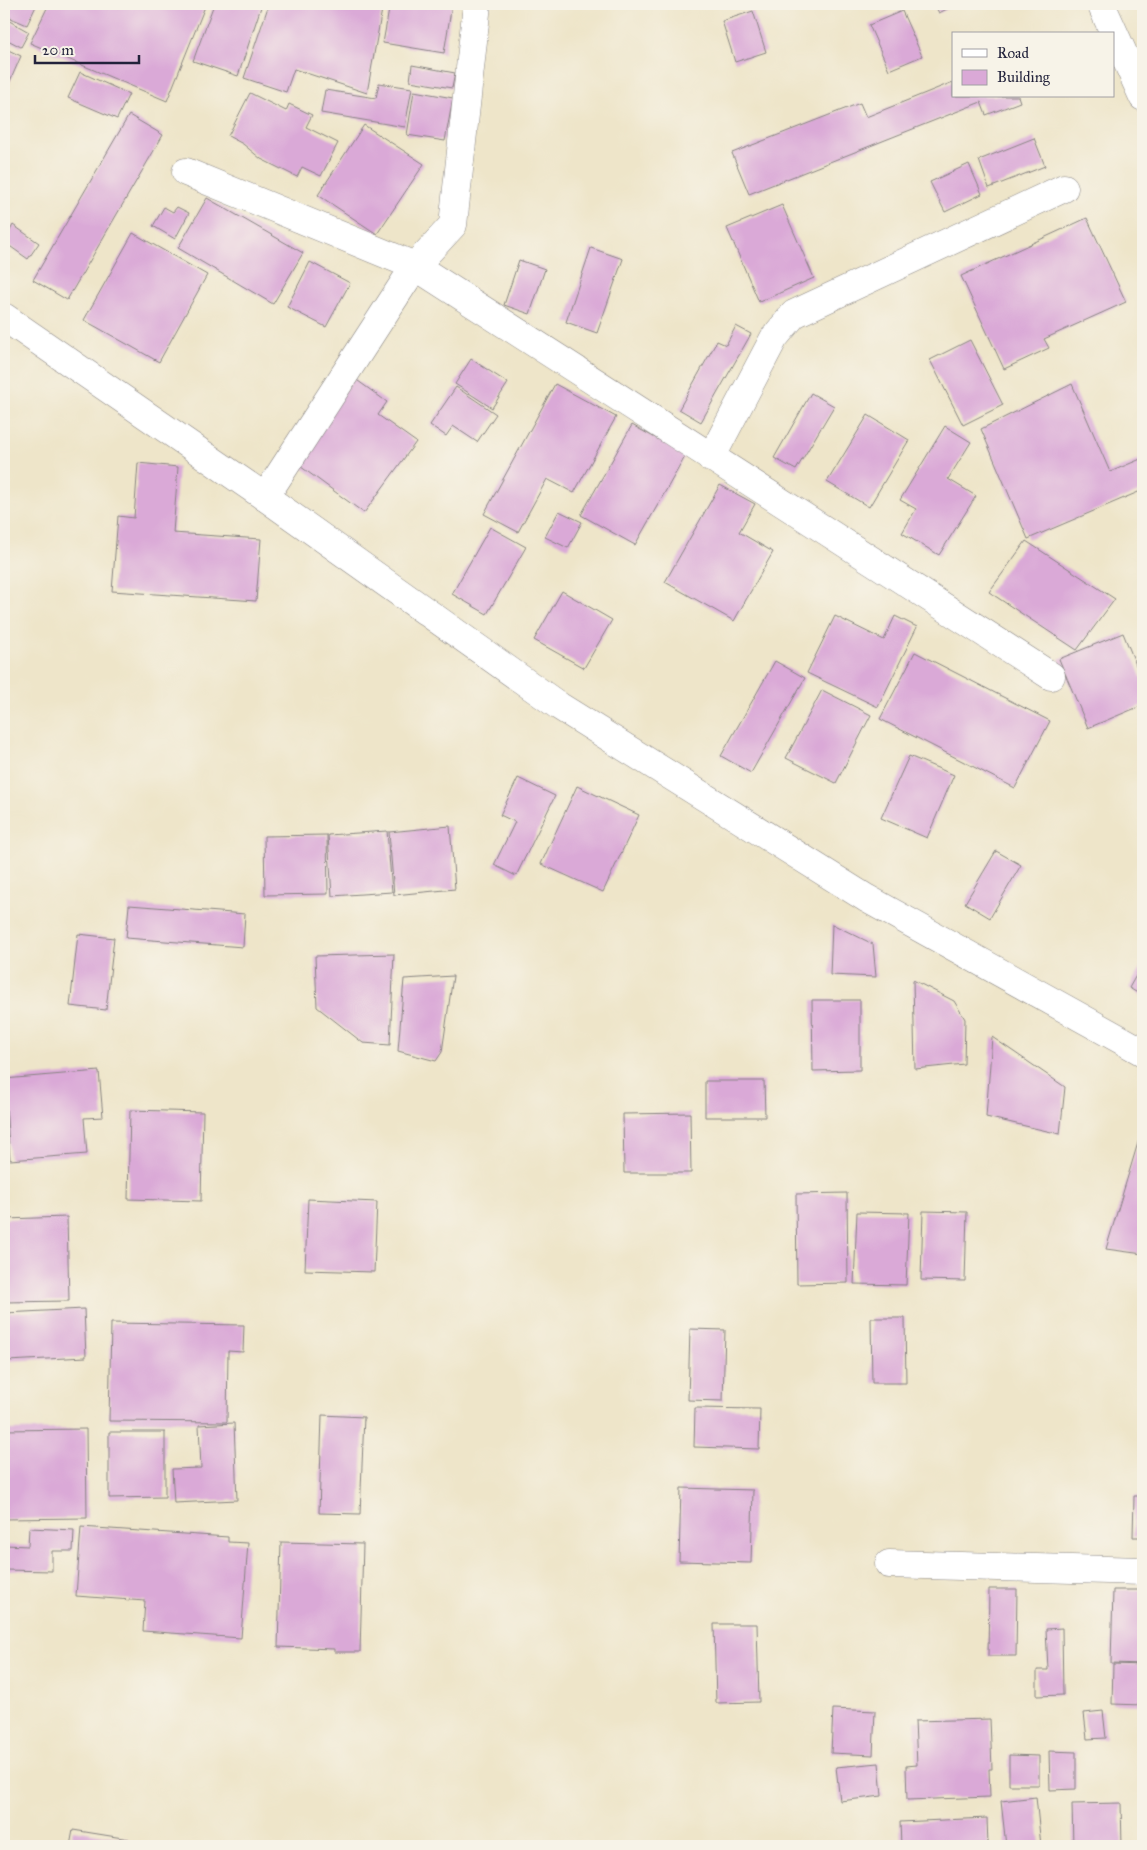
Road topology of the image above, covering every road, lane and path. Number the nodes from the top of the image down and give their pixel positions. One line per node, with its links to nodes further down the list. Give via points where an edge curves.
1 (478, 4): 8 (main road, via 453,224)
2 (1101, 4): 3 (main road)
3 (1114, 32)
4 (1114, 33): 5 (main road)
5 (1143, 97)
6 (186, 172): 8 (main road)
7 (1064, 188): 10 (main road, via 794,314 774,338)
8 (415, 266): 10 (main road); 11 (main road)
9 (4, 317): 11 (main road)
10 (711, 458): 12 (main road)
11 (265, 497): 13 (main road, via 558,706 866,898)
12 (1051, 676)
13 (1143, 1052)
14 (889, 1564): 15 (main road)
15 (1143, 1571)

